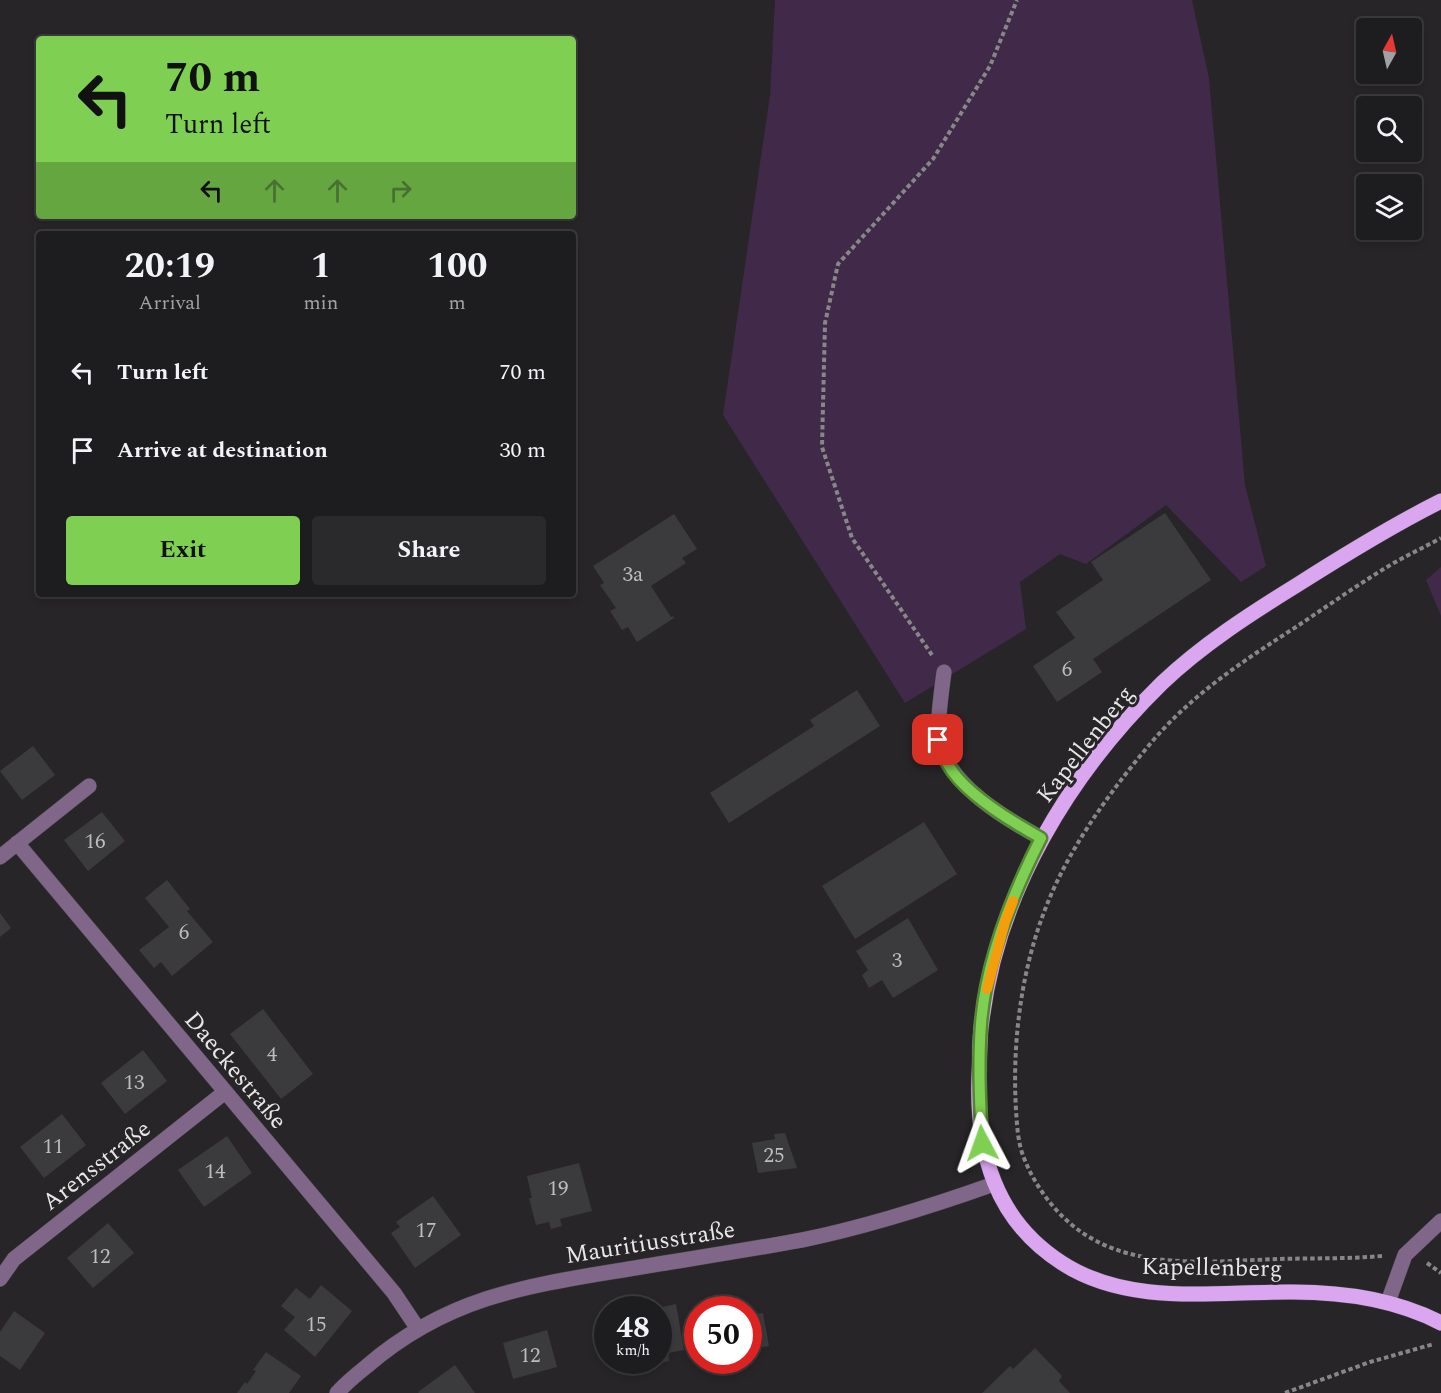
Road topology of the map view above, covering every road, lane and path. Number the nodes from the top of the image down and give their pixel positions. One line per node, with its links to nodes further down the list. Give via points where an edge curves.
1 (1017, 0): 4 (path, via 990,66 933,159 838,264 825,324 822,447 852,538)
2 (1441, 501): 6 (main road, Kapellenberg, via 1253,612 1164,682 1093,763)
3 (1441, 538): 12 (path, Kapellenberg, via 1389,566 1221,676 1150,743 1093,818 1053,890 1032,949 1017,1040 1015,1082 1023,1157 1039,1187 1066,1221 1089,1237 1112,1248 1151,1257 1194,1261)
4 (944, 672): 6 (street, via 938,740 950,768 969,790)
5 (89, 786): 7 (street)
6 (1041, 838): 10 (main road, Kapellenberg, via 1005,922 981,1022 982,1143)
7 (17, 843): 8 (street); 9 (street, Daeckestraße)
8 (0, 857)
9 (225, 1092): 13 (street, Arensstraße, via 14,1259); 16 (street, Daeckestraße, via 394,1293)
10 (994, 1184): 14 (main road, Kapellenberg, via 1018,1223 1040,1246 1088,1277 1117,1286 1199,1294 1347,1294); 16 (street, Mauritiusstraße, via 926,1208 804,1239 554,1281 499,1294 458,1308)
11 (1441, 1221): 14 (street, via 1405,1254)
12 (1347, 1259)
13 (0, 1279)
14 (1388, 1302): 15 (main road, Kapellenberg)
15 (1441, 1323)
16 (418, 1329): 18 (street, Mauritiusstraße, via 383,1352)
17 (1441, 1342): 19 (path, via 1370,1362)
18 (343, 1391)
19 (1285, 1393)

